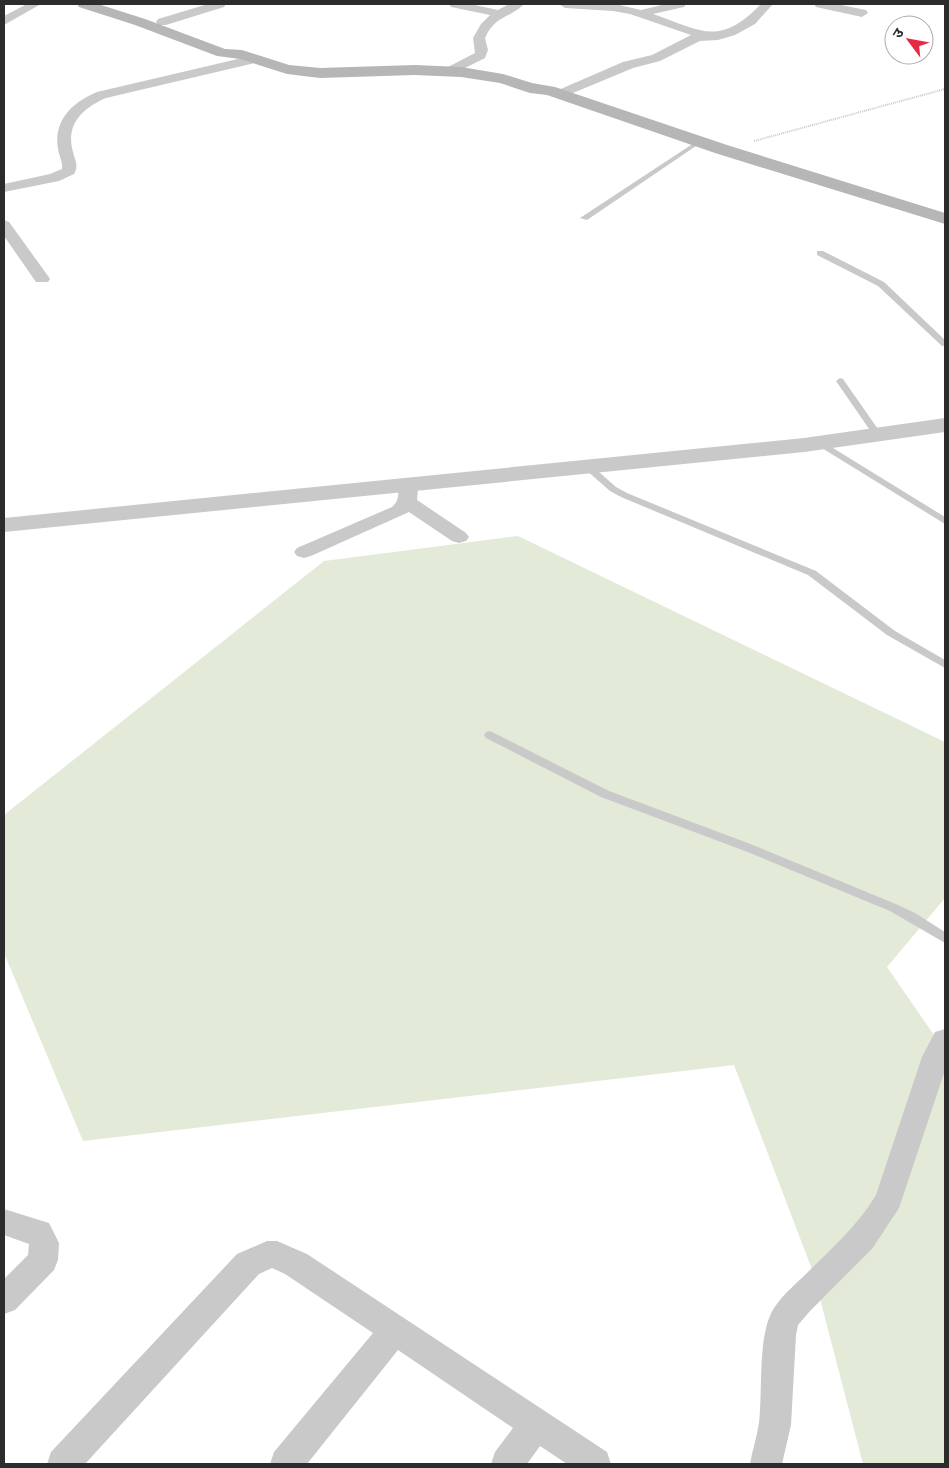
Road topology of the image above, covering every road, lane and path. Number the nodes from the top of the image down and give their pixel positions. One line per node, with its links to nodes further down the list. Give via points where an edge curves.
1 (34, 4): 14 (street)
2 (84, 4): 17 (main road, via 222,53)
3 (103, 4): 15 (main road)
4 (220, 4): 15 (street)
5 (455, 4): 13 (street)
6 (518, 4): 13 (street)
7 (565, 4): 11 (street, via 613,7)
8 (680, 4): 11 (street)
9 (767, 4): 16 (street, via 744,26 723,35)
10 (820, 4): 12 (street)
11 (642, 13): 16 (street)
12 (862, 13)
13 (499, 14): 18 (street, via 480,34 481,55)
14 (4, 21)
15 (162, 22): 17 (main road, via 235,48)
16 (702, 35): 21 (street, via 656,58 628,65)
17 (249, 57): 18 (main road, via 287,69 320,74); 24 (street, via 87,100 72,112 65,133 69,171 54,178)
18 (451, 71): 19 (main road)
19 (530, 88): 21 (main road); 22 (main road)
20 (945, 89): 23 (path)
21 (561, 94): 23 (main road)
22 (694, 145): 25 (lane); 27 (main road)
23 (721, 148): 26 (main road)
24 (4, 188)
25 (584, 218)
26 (945, 219)
27 (945, 227)
28 (5, 228): 30 (street)
29 (820, 253): 31 (lane, via 882,284)
30 (42, 279)
31 (945, 344)
32 (840, 381): 35 (lane)
33 (945, 414): 35 (street)
34 (945, 424): 35 (street)
35 (874, 430): 36 (street); 39 (street)
36 (820, 443): 37 (street); 40 (lane)
37 (588, 467): 38 (street); 44 (lane, via 624,495 812,573 891,633)
38 (408, 494): 41 (street); 42 (street); 43 (street, via 389,516)
39 (4, 514)
40 (945, 521)
41 (4, 525)
42 (459, 537)
43 (304, 552)
44 (945, 665)
45 (490, 735): 46 (lane, via 605,794 750,848 894,908)
46 (945, 938)
47 (945, 1040): 56 (street, via 936,1057 889,1199 861,1240 785,1318 780,1335 775,1425)
48 (4, 1222): 49 (street, via 38,1232 44,1243 43,1260)
49 (4, 1300)
50 (394, 1331): 51 (street); 52 (street, via 296,1264 280,1255 267,1253 248,1264); 53 (street)
51 (535, 1425): 54 (street); 55 (street)
52 (63, 1464)
53 (286, 1464)
54 (507, 1464)
55 (595, 1464)
56 (766, 1464)

